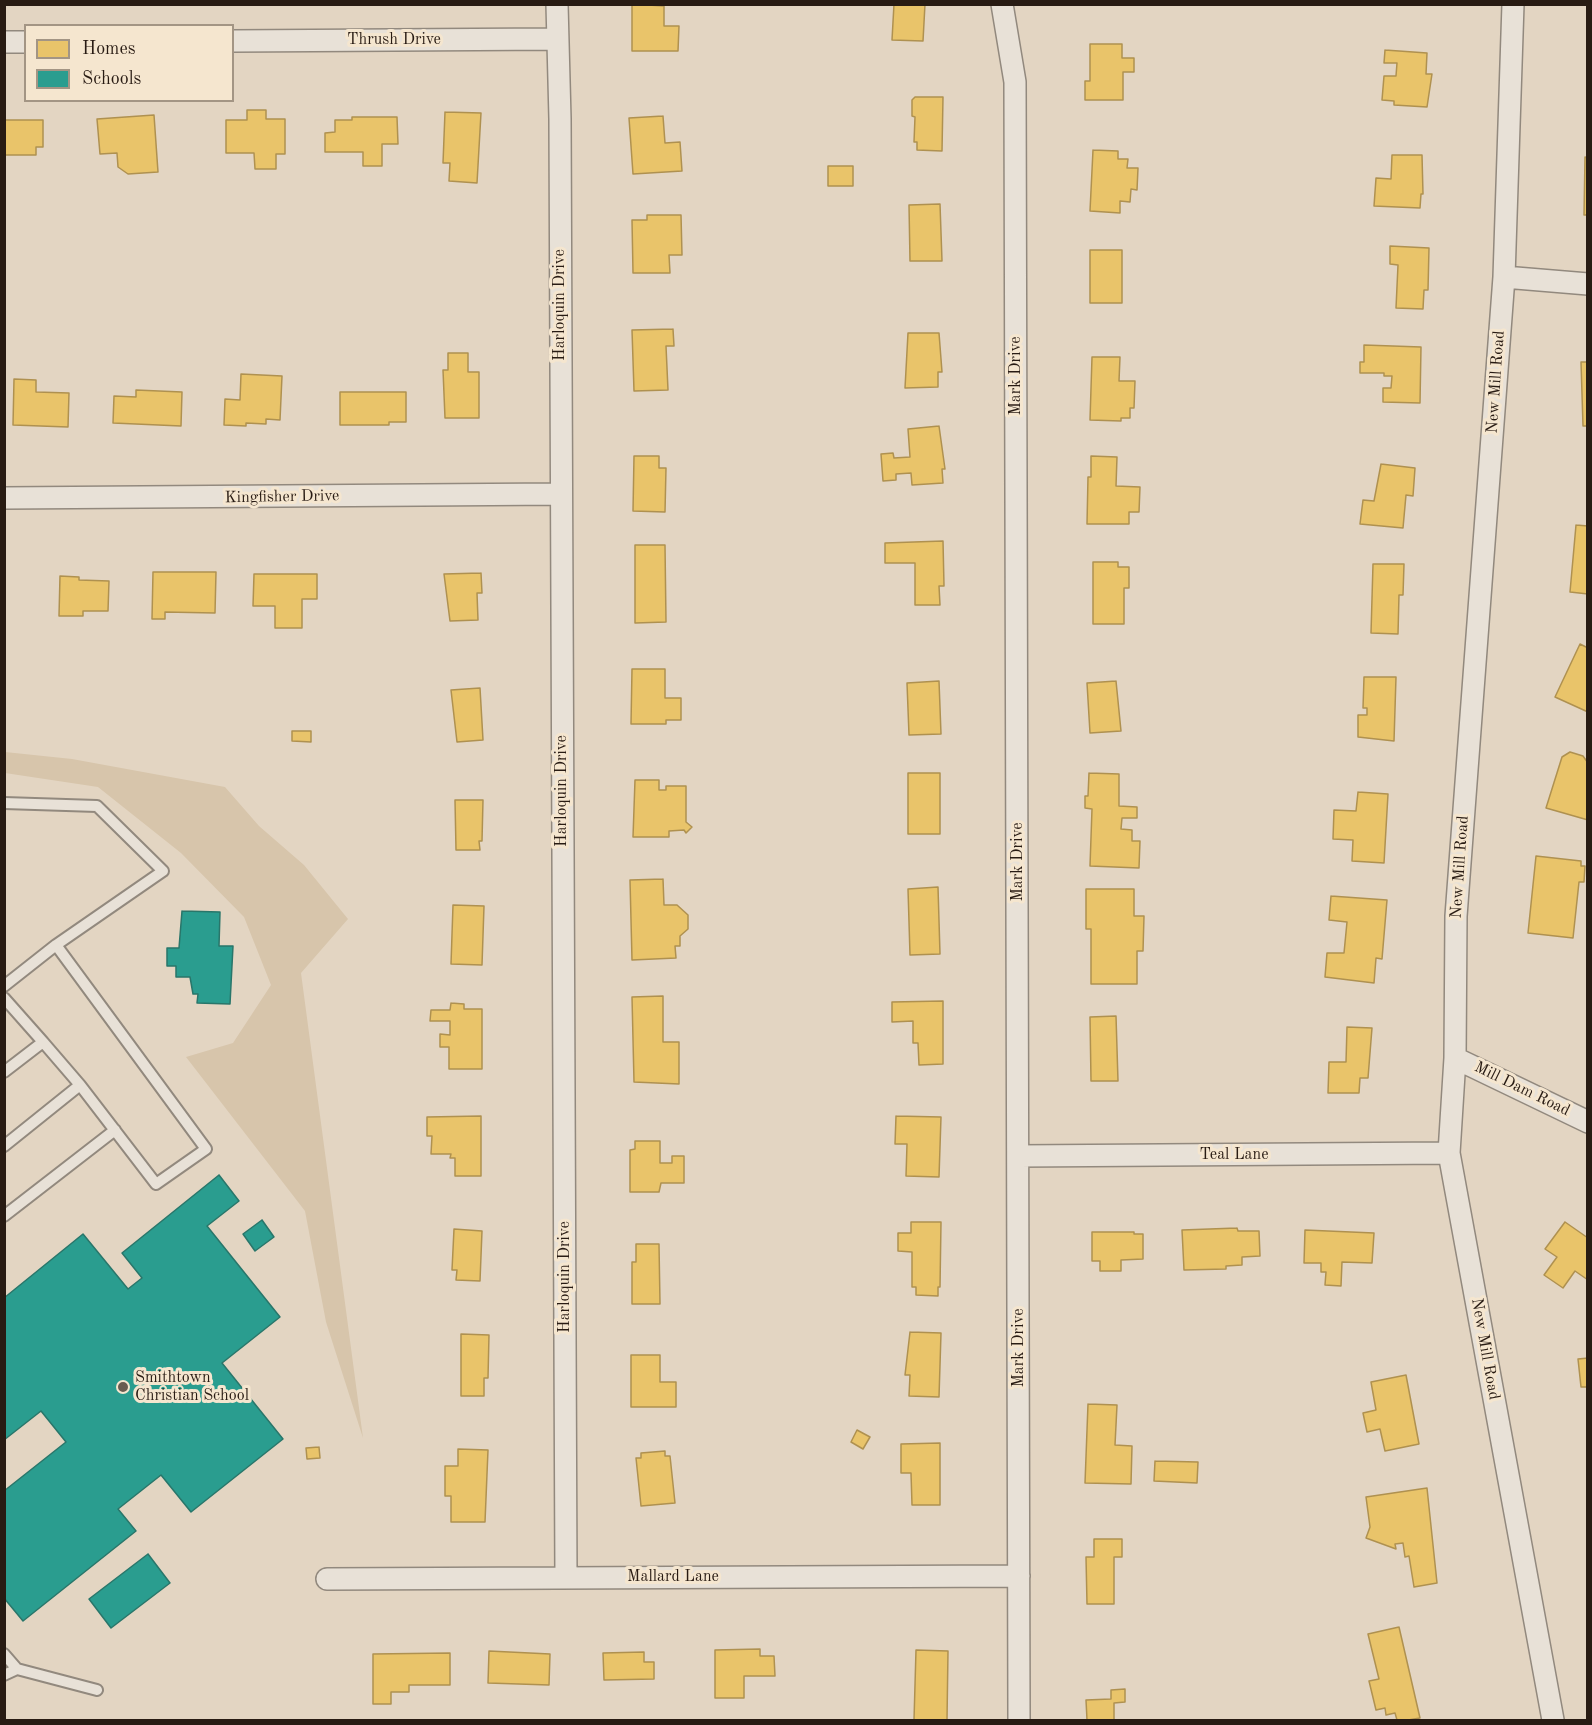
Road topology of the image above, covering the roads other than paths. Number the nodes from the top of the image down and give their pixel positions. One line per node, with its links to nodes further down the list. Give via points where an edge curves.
1 (557, 4): 4 (street, Harloquin Drive)
2 (1002, 4): 24 (street, Mark Drive, via 1015,82)
3 (1513, 4): 8 (street, New Mill Road)
4 (556, 39): 5 (street, Thrush Drive); 10 (street, Harloquin Drive, via 560,118)
5 (234, 41)
6 (4, 42): 7 (street)
7 (24, 42)
8 (1504, 277): 9 (street); 17 (street, New Mill Road, via 1456,916)
9 (1587, 284)
10 (560, 494): 11 (street, Kingfisher Drive); 27 (street, Harloquin Drive)
11 (4, 498)
12 (4, 803): 13 (lane, via 97,806 163,871)
13 (56, 945): 14 (lane); 21 (lane, via 206,1149 156,1184)
14 (4, 986)
15 (4, 998): 16 (lane)
16 (42, 1042): 18 (lane); 19 (lane)
17 (1455, 1058): 20 (street, Mill Dam Road); 23 (street, New Mill Road)
18 (4, 1072)
19 (80, 1085): 21 (lane); 22 (lane)
20 (1587, 1122)
21 (115, 1130): 25 (lane)
22 (4, 1146)
23 (1449, 1153): 24 (street, Teal Lane); 34 (street, New Mill Road)
24 (1019, 1156): 26 (street, Mark Drive)
25 (4, 1216)
26 (1019, 1576): 27 (street, Mallard Lane); 33 (street, Mark Drive)
27 (566, 1578): 28 (street, Mallard Lane)
28 (327, 1579)
29 (4, 1654): 30 (lane)
30 (17, 1669): 31 (lane); 32 (lane)
31 (4, 1675)
32 (97, 1689)
33 (1019, 1720)
34 (1553, 1720)

